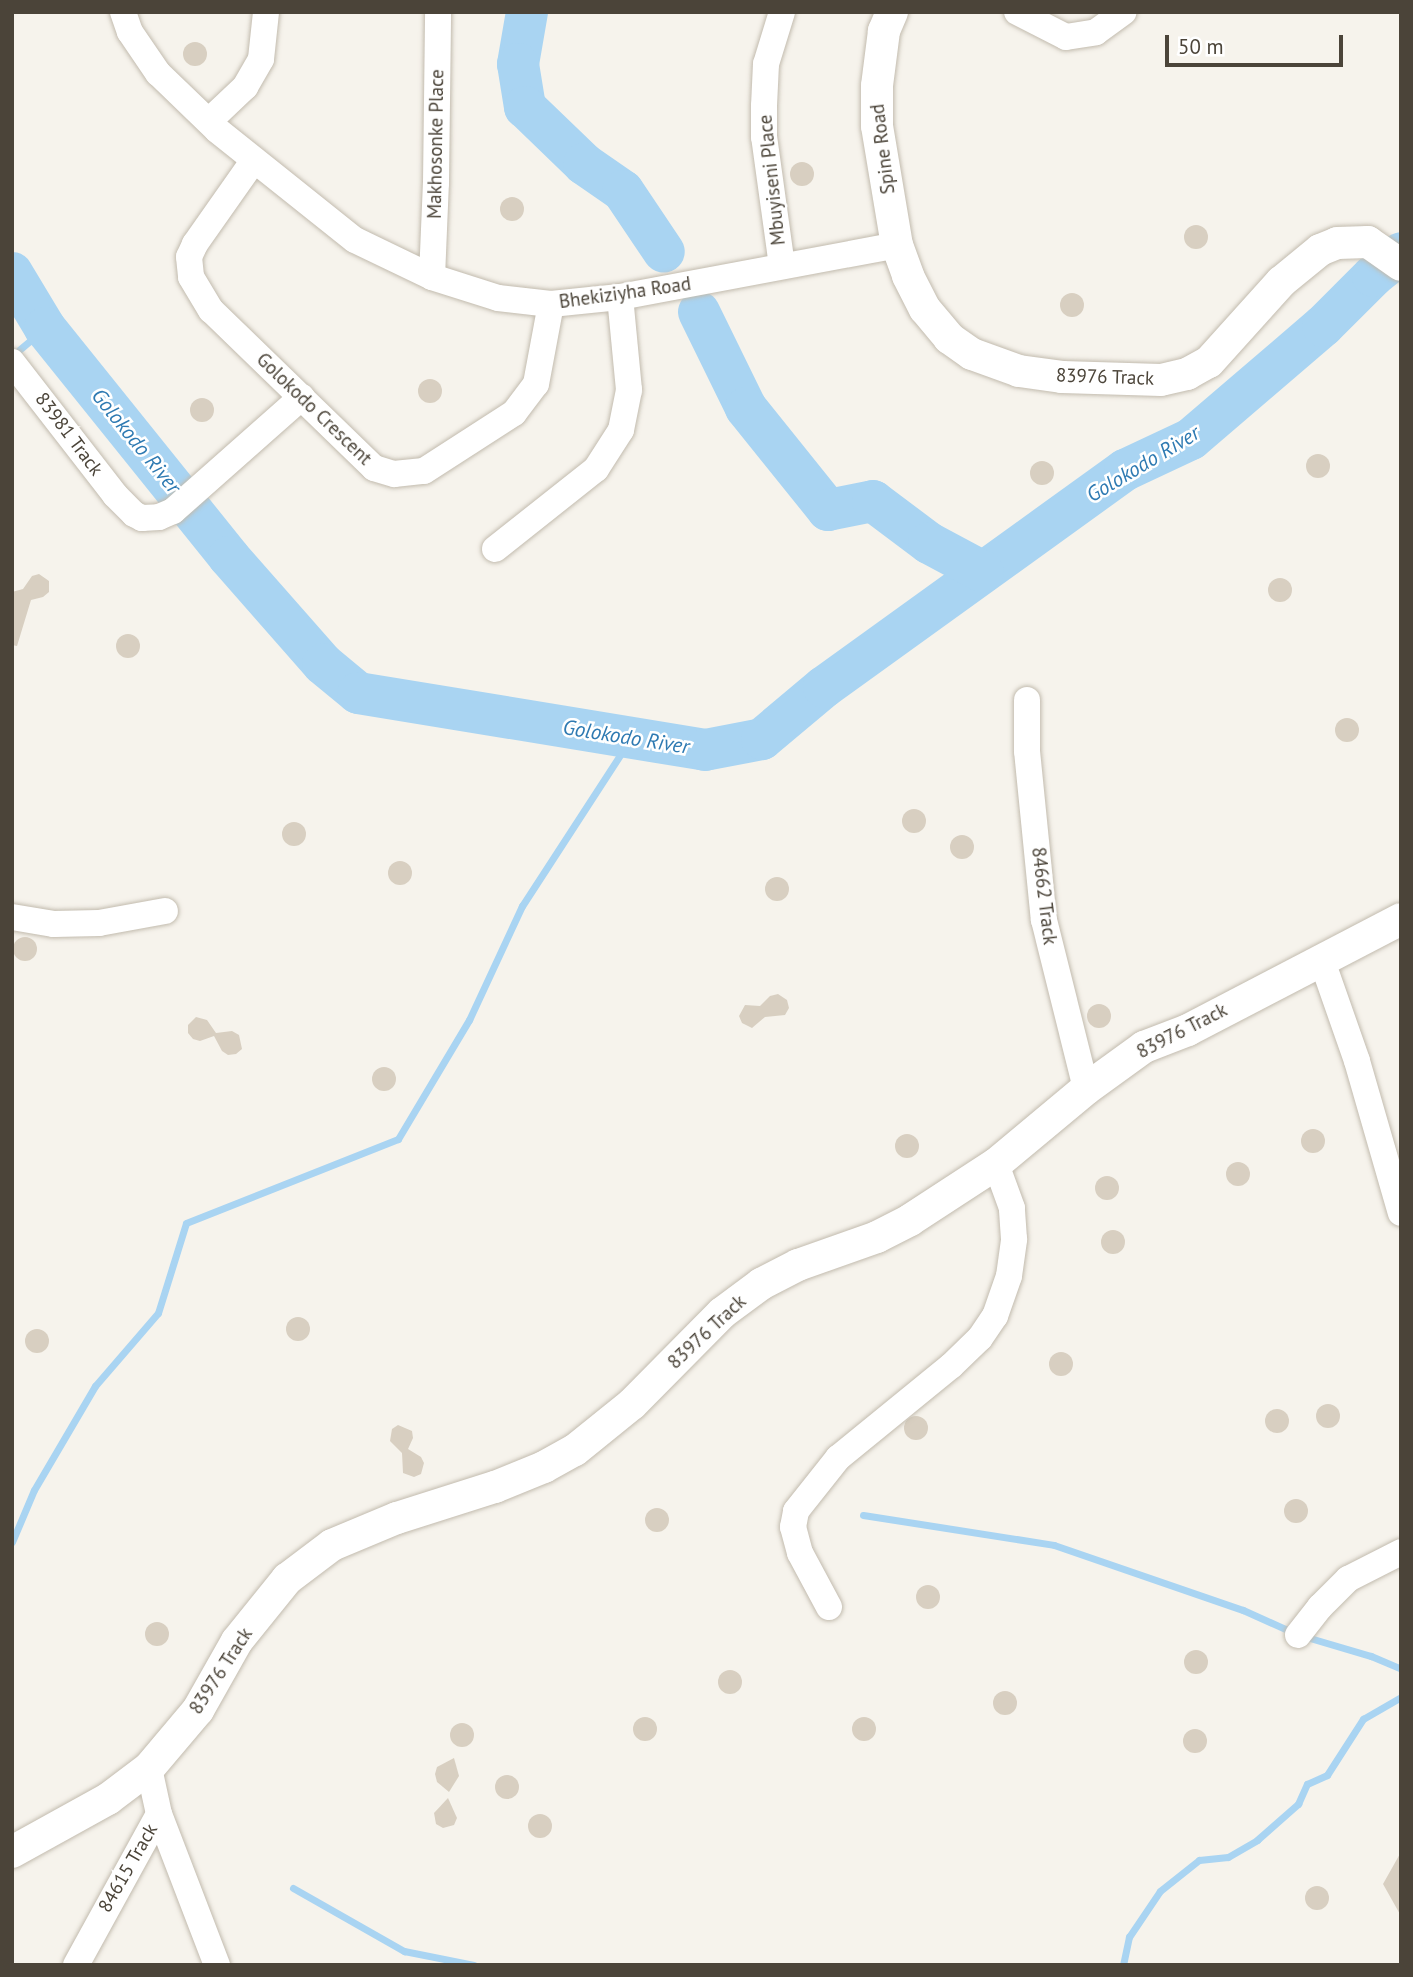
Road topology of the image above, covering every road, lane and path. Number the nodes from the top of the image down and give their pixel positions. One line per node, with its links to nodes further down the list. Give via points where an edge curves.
1 (123, 12): 8 (street, Bhekiziyha Road, via 130,32 158,73)
2 (265, 12): 8 (street, via 261,59 245,87)
3 (438, 12): 13 (street, Makhosonke Place)
4 (782, 12): 12 (street, Mbuyiseni Place, via 766,64 764,137)
5 (892, 12): 10 (street, Spine Road, via 884,31 877,113)
6 (1017, 12): 7 (street, via 1066,37 1096,32)
7 (1124, 12)
8 (209, 121): 9 (street, Bhekiziyha Road)
9 (254, 160): 13 (street, Bhekiziyha Road, via 355,240); 17 (street, Golokodo Crescent, via 195,244 189,257 191,277 211,310)
10 (897, 245): 11 (street, 83976 Track, via 925,309 949,338 972,354 1018,370 1062,377 1161,380 1187,374 1227,345 1304,260 1337,243 1368,242); 12 (street, Bhekiziyha Road)
11 (1401, 265)
12 (782, 266): 14 (street, Bhekiziyha Road)
13 (432, 276): 15 (street, Bhekiziyha Road, via 498,298)
14 (620, 297): 15 (street, Bhekiziyha Road); 18 (street, via 629,390 621,430 596,469)
15 (551, 304): 17 (street, Golokodo Crescent, via 536,384 526,401 424,471 394,474 374,468)
16 (12, 362): 17 (street, 83981 Track, via 126,506 142,518 173,511)
17 (302, 397)
18 (495, 548)
19 (1027, 700): 24 (street, 84662 Track, via 1027,751 1044,920)
20 (165, 911): 21 (street, via 99,923 54,924)
21 (12, 917)
22 (1401, 919): 23 (street, 83976 Track)
23 (1321, 958): 24 (street, 83976 Track, via 1188,1030 1144,1047); 26 (street, via 1357,1061)
24 (1086, 1089): 25 (street, 83976 Track)
25 (996, 1164): 28 (street, via 1012,1208 1014,1239 1009,1276 995,1316 951,1366 838,1458 796,1511 793,1527 800,1553); 30 (street, 83976 Track, via 877,1237 798,1265 761,1284 722,1313 632,1404 575,1450 544,1468 332,1545 287,1580 237,1641 198,1710)
26 (1401, 1213)
27 (1401, 1552): 29 (street, via 1348,1579)
28 (829, 1607)
29 (1298, 1635)
30 (149, 1768): 31 (street, 84615 Track); 32 (street, 83976 Track, via 108,1799)
31 (159, 1814): 33 (street, 84615 Track); 34 (street)
32 (12, 1852)
33 (76, 1965)
34 (216, 1965)

